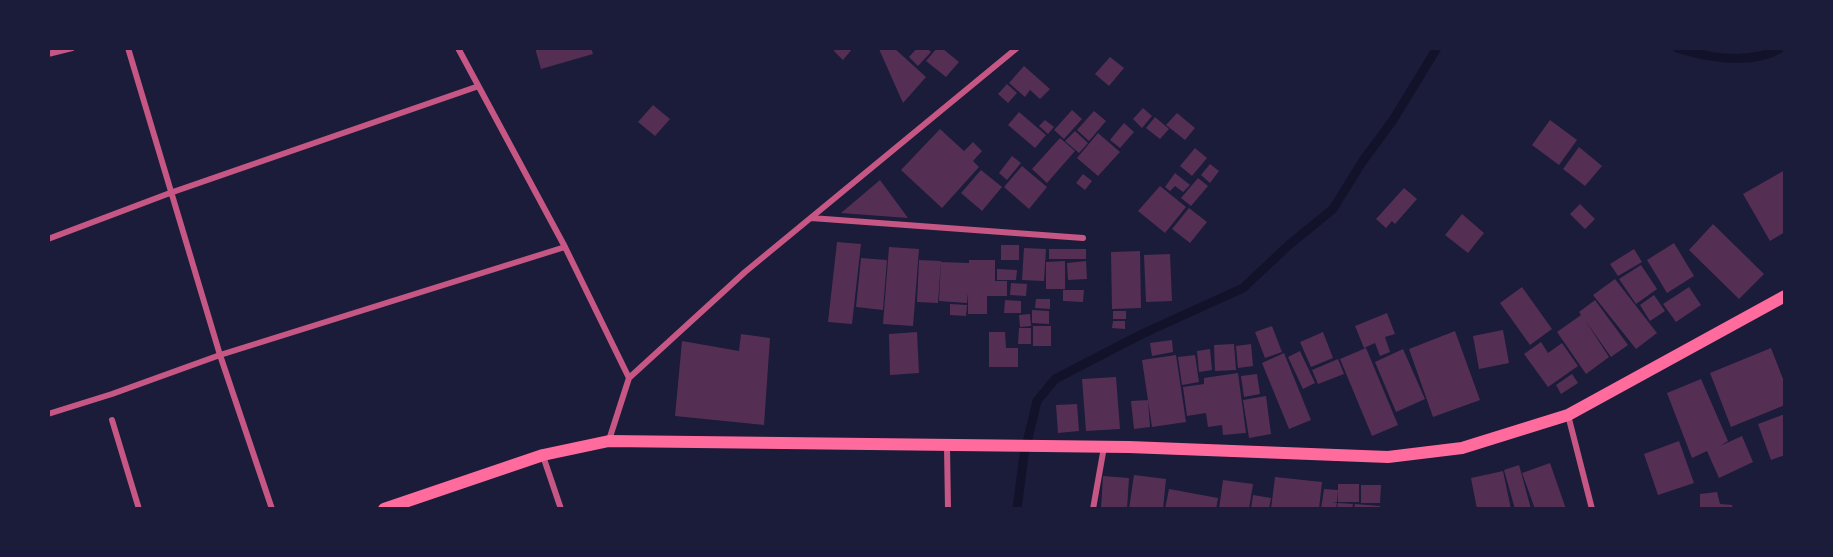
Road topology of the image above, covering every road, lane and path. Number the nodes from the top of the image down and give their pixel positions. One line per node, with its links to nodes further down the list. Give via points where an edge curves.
1 (72, 48): 5 (street)
2 (128, 48): 7 (street)
3 (458, 48): 6 (street)
4 (1017, 48): 8 (street)
5 (48, 54)
6 (476, 87): 7 (street); 11 (street)
7 (170, 193): 10 (street); 13 (street)
8 (810, 218): 9 (street); 14 (street)
9 (1083, 238)
10 (48, 239)
11 (565, 247): 13 (street); 14 (street)
12 (1785, 296): 16 (main road)
13 (220, 355): 15 (street); 24 (street)
14 (629, 378): 18 (street)
15 (48, 414)
16 (1568, 416): 20 (main road, via 1462,448 1389,458); 29 (street)
17 (112, 420): 23 (street)
18 (609, 441): 19 (main road); 21 (main road)
19 (947, 447): 20 (main road); 27 (street)
20 (1104, 447): 28 (street)
21 (543, 455): 22 (main road); 26 (street)
22 (416, 504): 25 (main road)
23 (139, 509)
24 (272, 509)
25 (384, 509)
26 (561, 509)
27 (948, 509)
28 (1093, 509)
29 (1592, 509)

